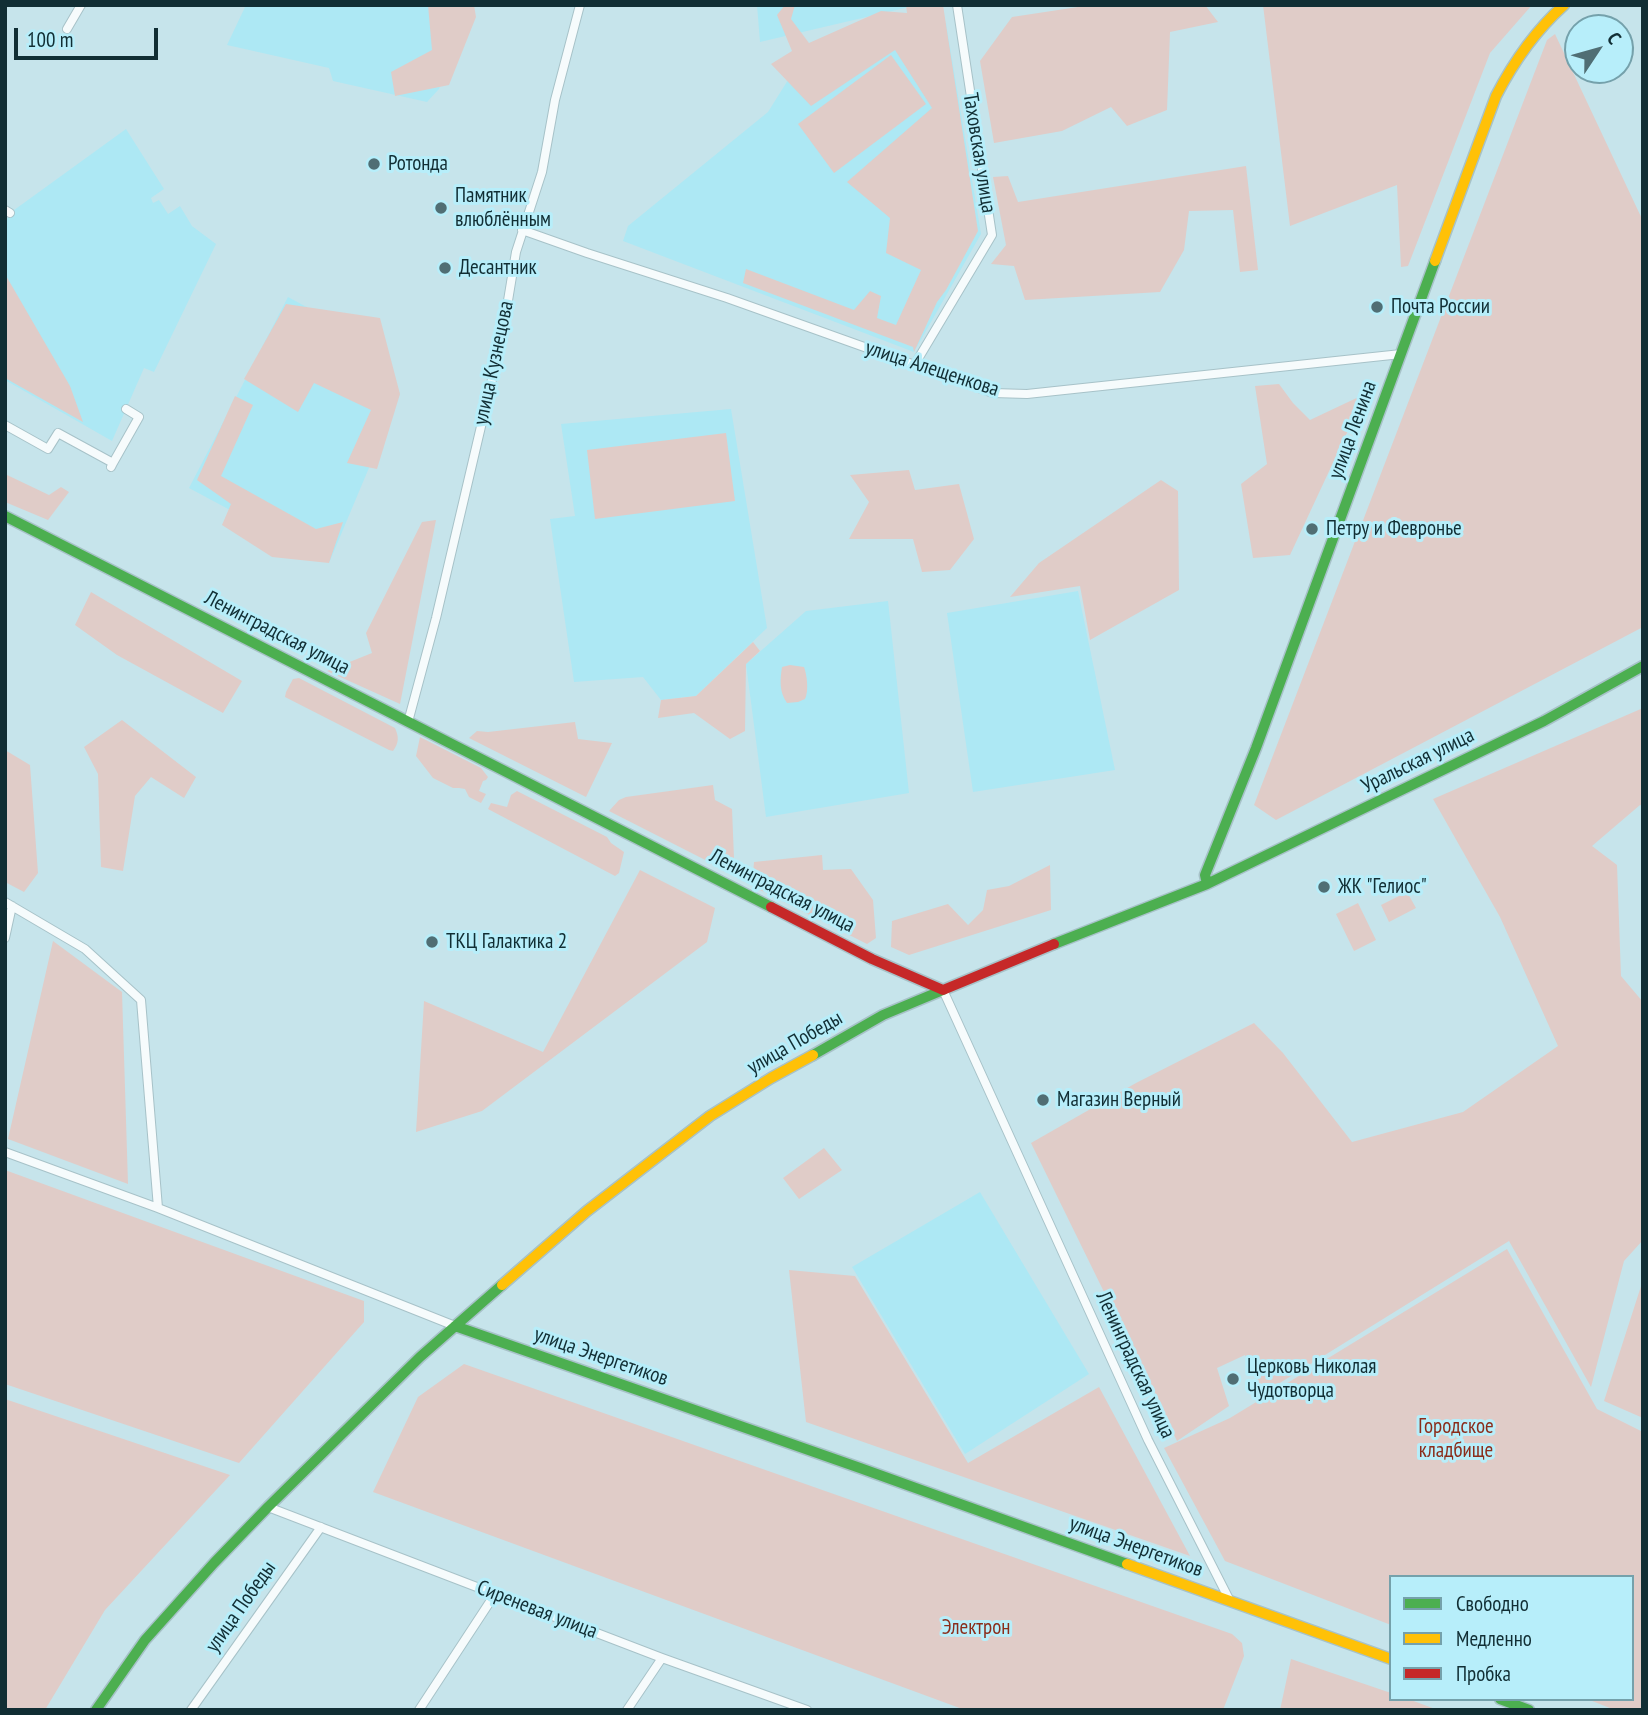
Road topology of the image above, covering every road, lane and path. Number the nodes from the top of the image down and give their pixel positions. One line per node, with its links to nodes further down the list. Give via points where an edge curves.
1 (81, 5): 5 (street)
2 (580, 5): 6 (street, улица Кузнецова, via 542,172)
3 (957, 5): 8 (street, Таховская улица, via 992,236)
4 (1564, 5): 7 (main road, улица Ленина, via 1509,68)
5 (67, 29)
6 (522, 230): 8 (street, улица Алещенкова); 13 (street, улица Кузнецова, via 502,337)
7 (1401, 354): 8 (street, улица Алещенкова, via 1027,394 993,393); 14 (main road, улица Ленина, via 1205,875)
8 (915, 364)
9 (126, 409): 10 (street, via 139,417 112,465 58,433 48,449)
10 (5, 425)
11 (5, 516): 13 (main road, Ленинградская улица)
12 (1643, 666): 14 (main road, Уральская улица, via 1544,721)
13 (408, 722): 17 (main road, Ленинградская улица, via 860,953)
14 (1207, 884): 17 (main road, улица Победы)
15 (9, 904): 16 (street); 19 (street, via 85,949 141,1000)
16 (5, 938)
17 (943, 990): 20 (main road, улица Победы, via 883,1015 710,1116 587,1211); 24 (street, Ленинградская улица, via 1148,1440)
18 (5, 1152): 19 (street, улица Энергетиков)
19 (158, 1208): 20 (street, улица Энергетиков)
20 (455, 1326): 21 (main road, улица Победы); 24 (main road, улица Энергетиков)
21 (268, 1507): 22 (street, Сиреневая улица); 28 (main road, улица Победы, via 145,1640)
22 (321, 1527): 23 (street, Сиреневая улица); 29 (street, улица Победы)
23 (495, 1594): 25 (street, Сиреневая улица); 30 (street)
24 (1230, 1601): 26 (main road, улица Энергетиков)
25 (662, 1658): 31 (street); 32 (street, Сиреневая улица)
26 (1389, 1659)
27 (1505, 1701): 33 (main road)
28 (96, 1710)
29 (191, 1710)
30 (419, 1710)
31 (627, 1710)
32 (807, 1710)
33 (1529, 1710)

